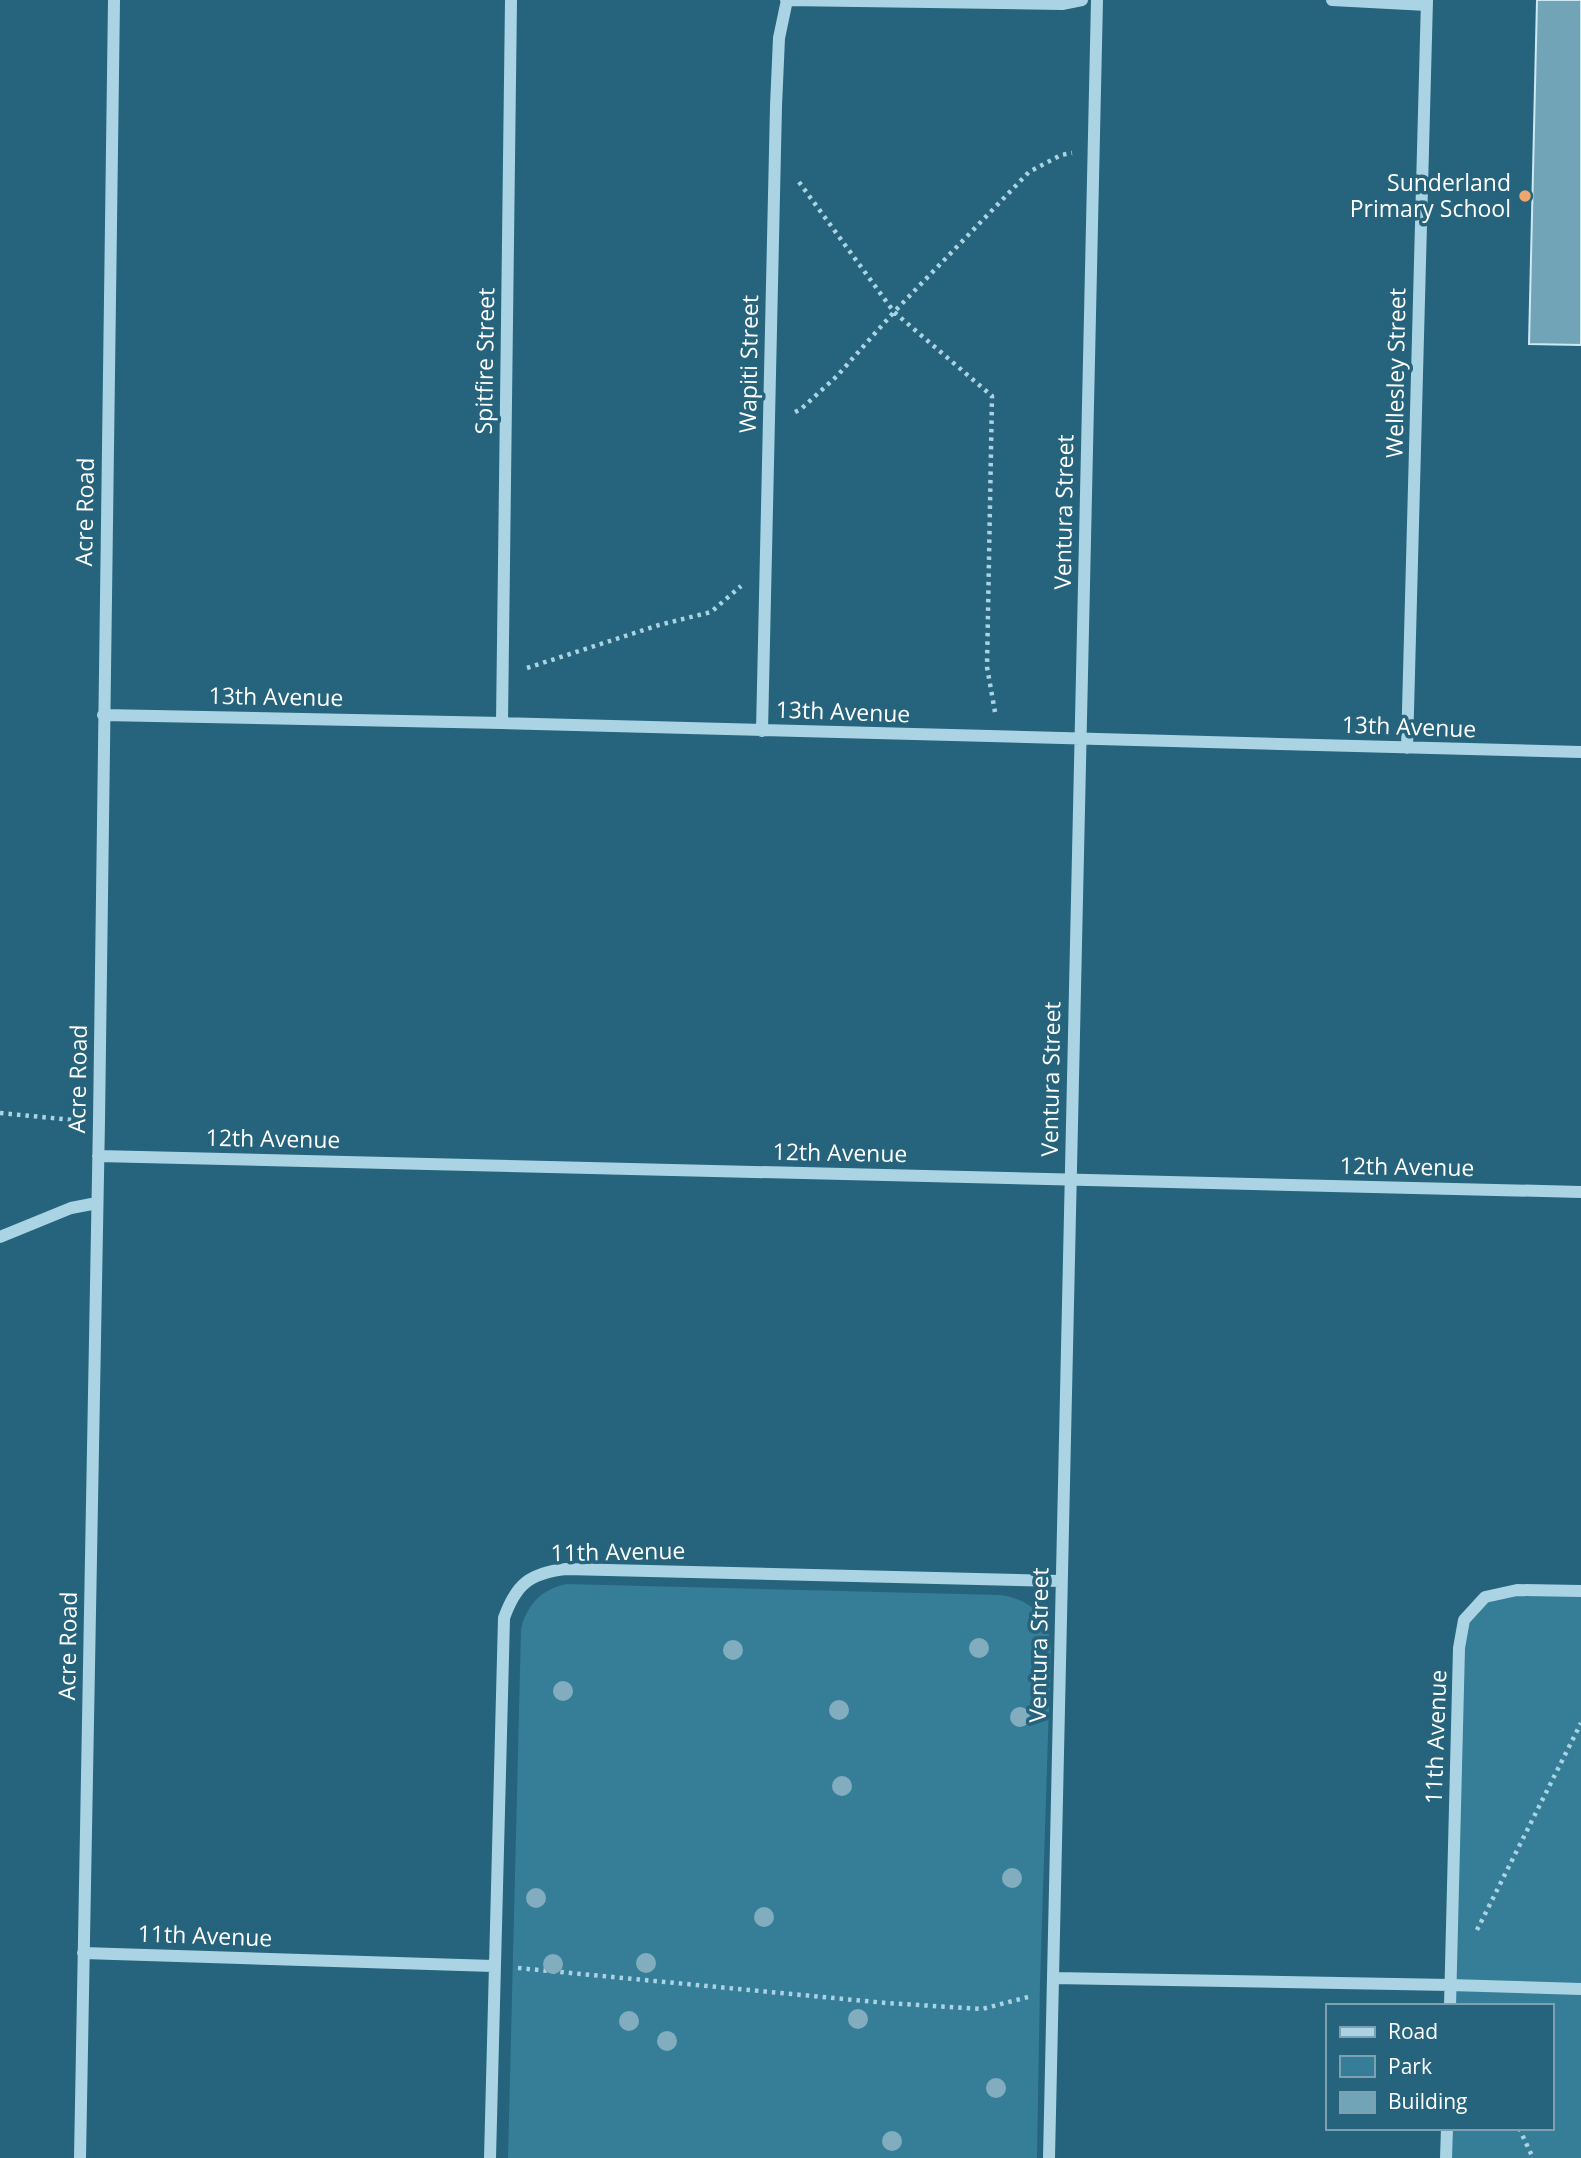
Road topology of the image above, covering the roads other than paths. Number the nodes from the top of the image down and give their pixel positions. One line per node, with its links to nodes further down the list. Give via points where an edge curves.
1 (114, 0): 8 (street, Acre Road)
2 (510, 0): 9 (street, Spitfire Street)
3 (786, 0): 4 (street, via 1062,4); 10 (street, Wapiti Street, via 777,93)
4 (1082, 0)
5 (1097, 0): 11 (street, Ventura Street)
6 (1332, 0): 7 (street)
7 (1427, 2): 12 (street, Wellesley Street)
8 (103, 715): 9 (street, 13th Avenue); 14 (street, Acre Road)
9 (502, 723): 10 (street, 13th Avenue)
10 (762, 731): 11 (street, 13th Avenue)
11 (1079, 740): 12 (street, 13th Avenue); 15 (street, Ventura Street)
12 (1407, 748): 13 (street, 13th Avenue)
13 (1581, 752)
14 (97, 1156): 15 (street, 12th Avenue); 17 (street, Acre Road)
15 (1070, 1180): 16 (street, 12th Avenue); 19 (street, Ventura Street)
16 (1581, 1192)
17 (97, 1203): 18 (street, via 71,1208); 21 (street, Acre Road)
18 (0, 1237)
19 (1061, 1581): 22 (street, 11th Avenue, via 566,1569 545,1571 526,1581 511,1598 504,1618); 23 (street, Ventura Street)
20 (1581, 1591): 24 (street, 11th Avenue, via 1517,1590 1485,1597 1464,1620)
21 (83, 1953): 22 (street, 11th Avenue); 28 (street, Acre Road)
22 (493, 1966): 29 (street, 11th Avenue)
23 (1053, 1978): 24 (street); 30 (street, Ventura Street)
24 (1450, 1984): 25 (street); 26 (street, 11th Avenue)
25 (1581, 1989)
26 (1450, 2004)
27 (1447, 2130): 31 (street)
28 (80, 2158)
29 (490, 2158)
30 (1049, 2158)
31 (1446, 2158)

